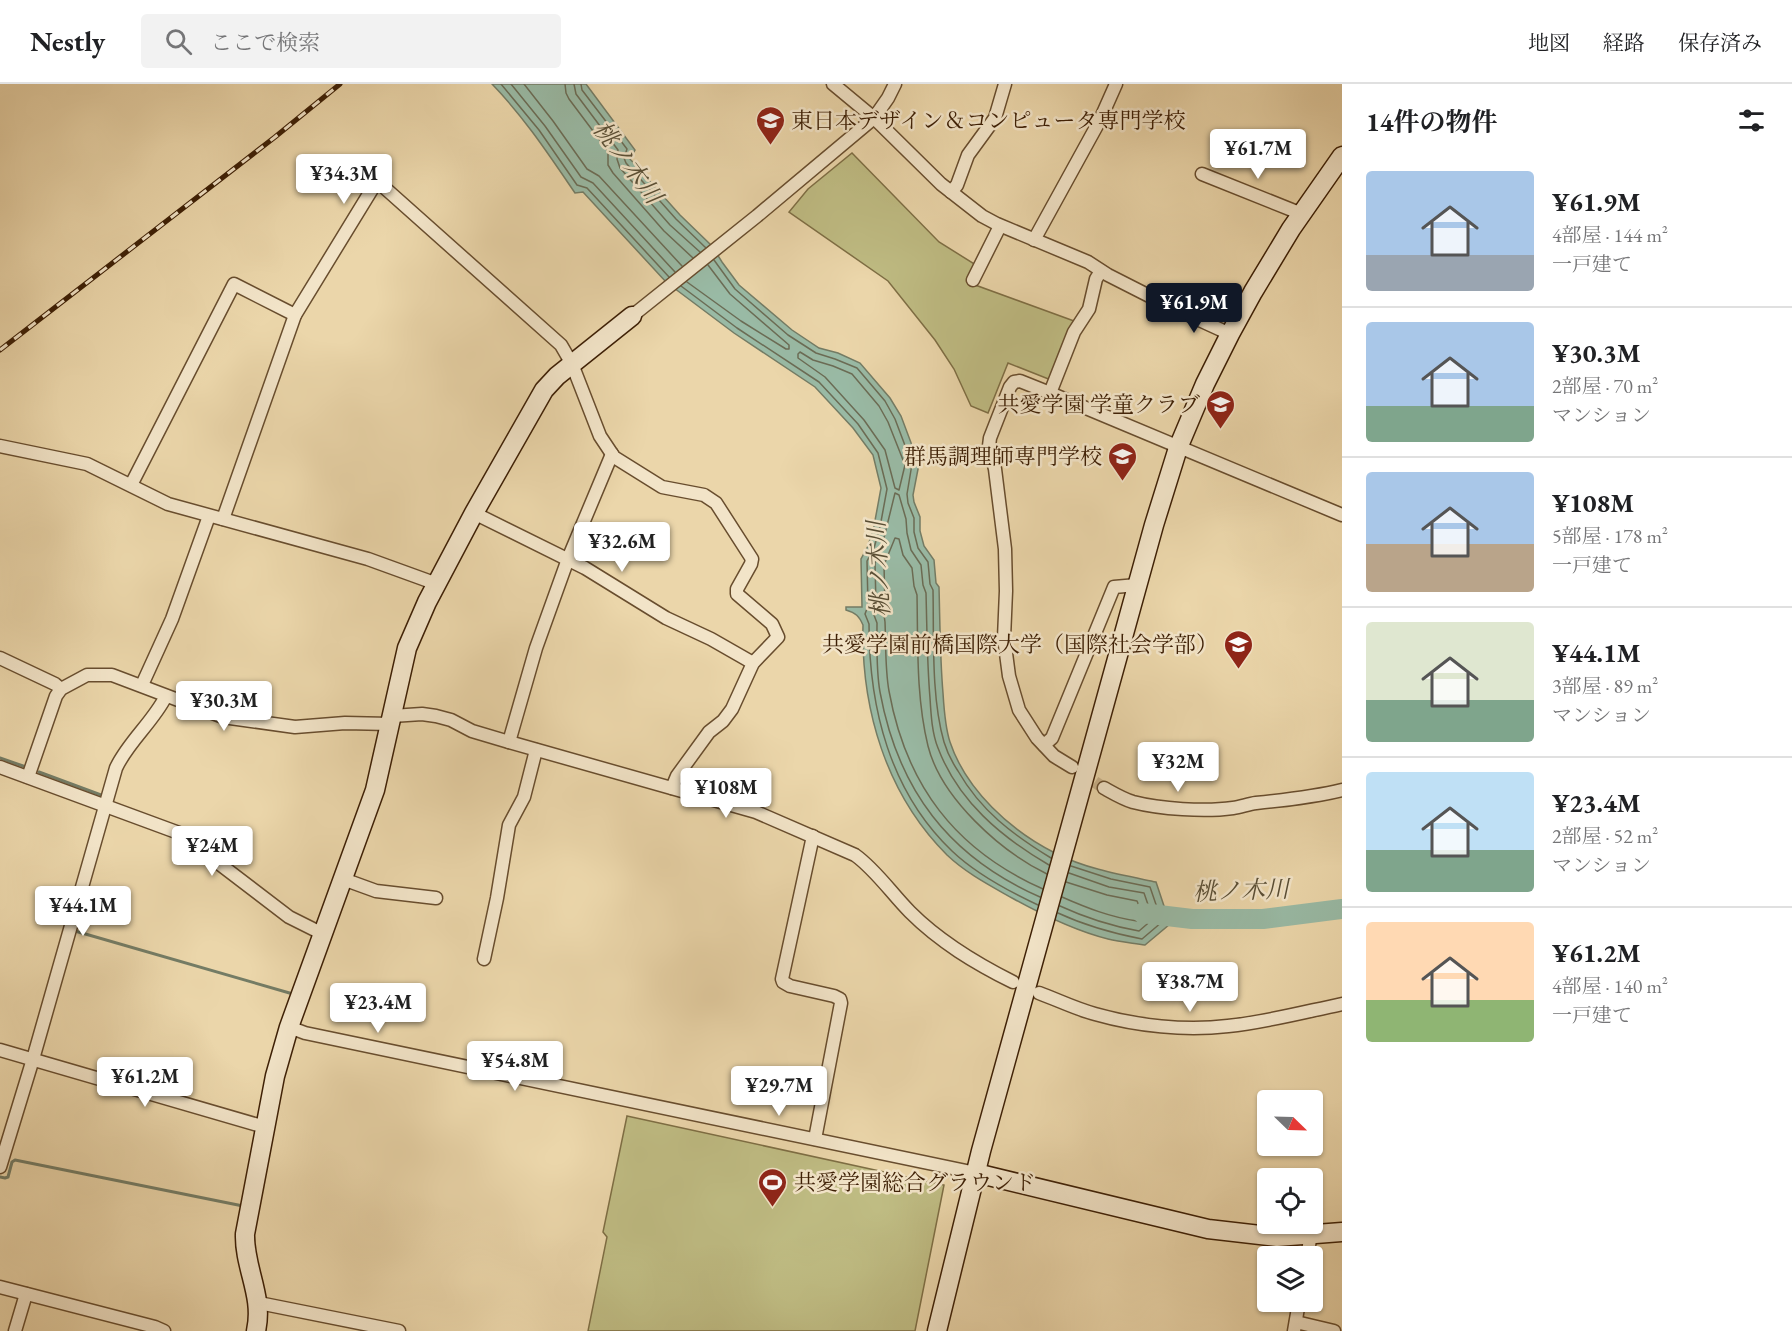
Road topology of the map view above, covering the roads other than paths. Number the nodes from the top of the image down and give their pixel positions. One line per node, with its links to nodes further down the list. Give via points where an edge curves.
1 (833, 84): 5 (street)
2 (895, 84): 5 (street)
3 (1005, 84): 8 (street, via 995,118 968,155)
4 (1116, 84): 11 (street)
5 (874, 118): 8 (street); 15 (street)
6 (1342, 156): 9 (street)
7 (1202, 174): 9 (street)
8 (951, 192): 10 (street)
9 (1302, 214): 16 (street)
10 (1000, 226): 11 (street); 13 (street)
11 (1034, 240): 12 (street)
12 (1101, 271): 16 (street); 18 (street, via 1089,309 1074,332)
13 (973, 280)
14 (295, 315): 17 (street, via 377,181 561,345); 22 (street, via 234,284); 26 (street)
15 (632, 316): 17 (street)
16 (1230, 334): 20 (street)
17 (572, 364): 21 (street, via 592,420); 23 (street, via 544,390)
18 (1050, 393): 20 (street); 37 (street, via 1014,382 988,446 995,469 1005,549 1004,638 1009,676 1019,710)
19 (0, 446): 22 (street, via 87,464)
20 (1179, 448): 24 (street); 29 (street)
21 (612, 454): 27 (street); 31 (street, via 662,487 705,495 721,507 752,561 737,594 772,624 778,637)
22 (131, 485): 25 (street, via 168,504)
23 (474, 513): 27 (street); 28 (street)
24 (1342, 515)
25 (209, 516): 26 (street); 32 (street, via 172,620)
26 (223, 519): 28 (street, via 378,562)
27 (568, 559): 31 (street, via 666,618); 36 (street, via 536,648)
28 (437, 584): 35 (street, via 407,648)
29 (1137, 585): 37 (street, via 1114,587 1052,738); 60 (street)
30 (0, 658): 33 (street)
31 (753, 663): 42 (street, via 732,709 709,732)
32 (142, 685): 33 (street, via 98,674 87,675); 34 (street)
33 (61, 689): 41 (street, via 51,707)
34 (166, 696): 35 (street, via 223,717 278,725 303,727); 45 (street, via 118,763)
35 (391, 720): 36 (street, via 422,714 436,716); 47 (street, via 375,790)
36 (509, 742): 38 (street)
37 (1044, 745): 40 (street)
38 (536, 750): 42 (street); 50 (street, via 524,797 509,825)
39 (0, 767): 41 (street)
40 (1072, 767)
41 (28, 777): 45 (street)
42 (672, 788): 46 (street, via 756,812)
43 (1104, 788): 44 (street, via 1130,801 1190,808 1233,808)
44 (1342, 790)
45 (104, 806): 49 (street, via 179,833 289,917); 56 (street)
46 (813, 836): 51 (street, via 860,859 940,939); 58 (street, via 782,979 790,986 834,996 842,1003)
47 (343, 879): 48 (street, via 376,891); 49 (street)
48 (436, 898)
49 (323, 934): 54 (street)
50 (484, 959)
51 (1013, 982)
52 (1039, 993): 53 (street, via 1113,1019 1187,1028 1228,1027)
53 (1342, 1004)
54 (288, 1027): 57 (street); 58 (street, via 305,1034)
55 (0, 1050): 56 (street)
56 (33, 1059): 57 (street); 59 (street)
57 (265, 1127): 67 (street, via 245,1234)
58 (815, 1139): 60 (street)
59 (0, 1167)
60 (976, 1173): 63 (street, via 1208,1229 1277,1237); 73 (street)
61 (1342, 1232): 62 (street)
62 (1323, 1233)
63 (1311, 1234): 64 (street)
64 (1308, 1246)
65 (0, 1287): 66 (street)
66 (26, 1294): 69 (street); 70 (street)
67 (258, 1303): 71 (street); 72 (street)
68 (1295, 1326): 74 (street)
69 (15, 1331)
70 (164, 1331)
71 (256, 1331)
72 (399, 1331)
73 (937, 1331)
74 (1334, 1331)

